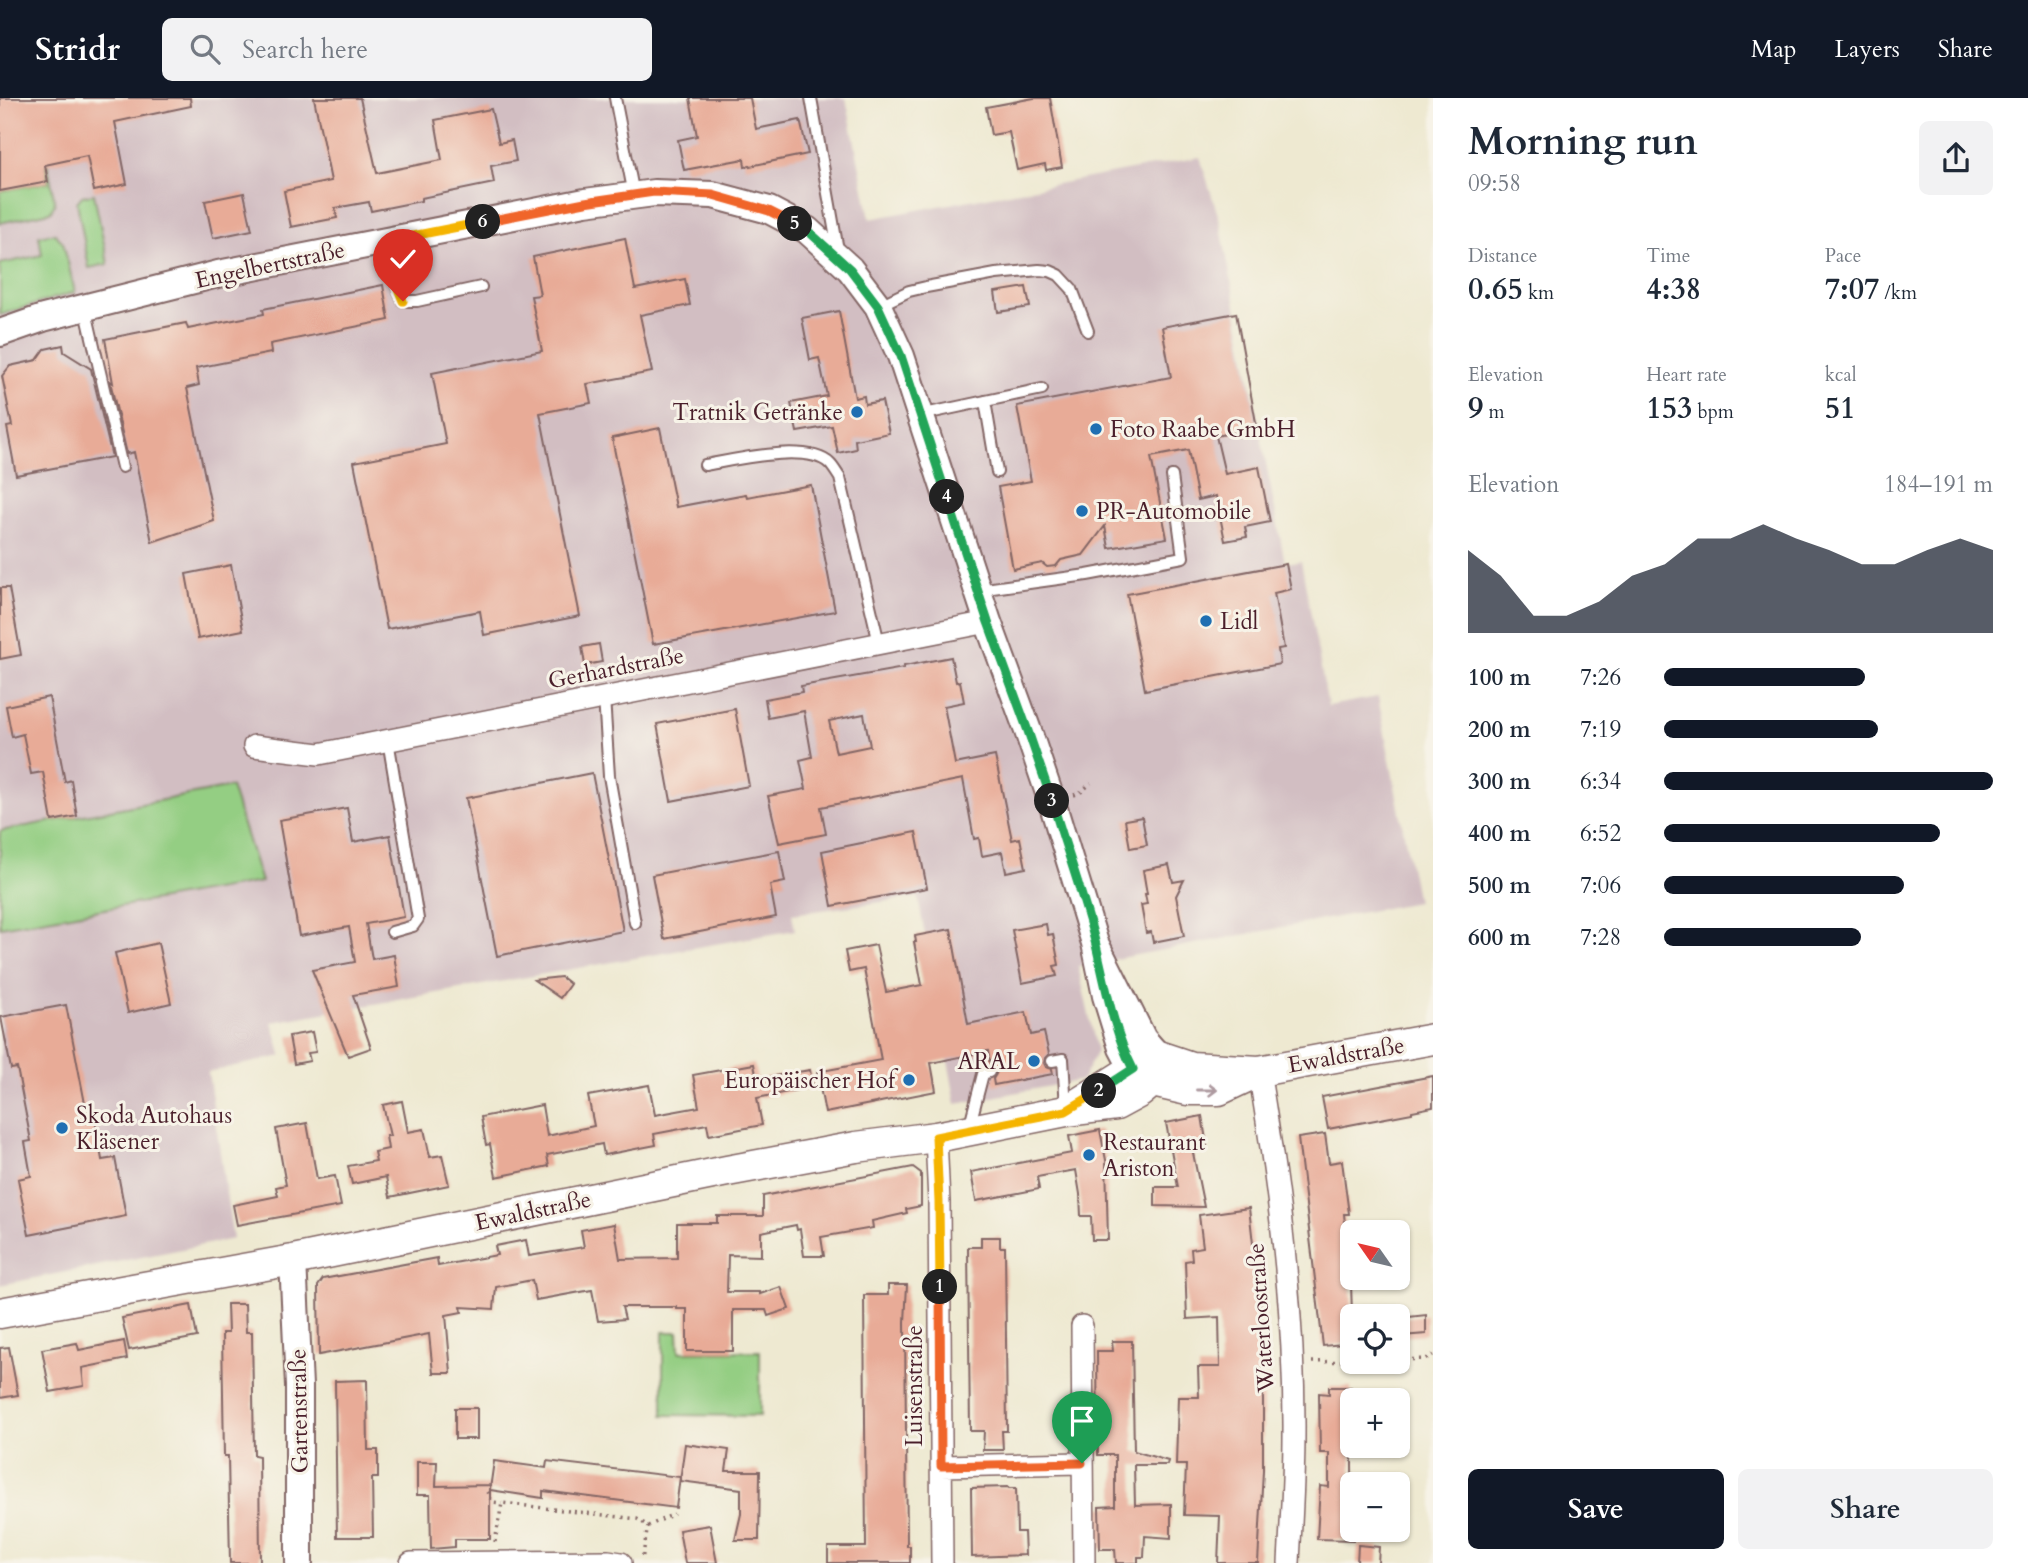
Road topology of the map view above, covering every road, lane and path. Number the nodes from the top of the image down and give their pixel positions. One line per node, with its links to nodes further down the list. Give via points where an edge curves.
1 (615, 98): 3 (lane)
2 (811, 98): 5 (lane)
3 (634, 195): 4 (street, Engelbertstraße); 5 (street, Engelbertstraße, via 713,195 769,211 807,230)
4 (387, 241): 6 (lane, via 403,301); 8 (street, Engelbertstraße, via 218,274)
5 (840, 260): 7 (street, Engelbertstraße)
6 (481, 287)
7 (878, 306): 9 (lane, via 926,287 996,274 1050,271 1072,289); 13 (street, Engelbertstraße)
8 (85, 307): 10 (street, Engelbertstraße); 15 (lane)
9 (1088, 331)
10 (0, 333)
11 (1042, 389): 12 (lane)
12 (985, 401): 13 (lane); 16 (lane)
13 (920, 415): 18 (street, Engelbertstraße)
14 (705, 465): 20 (lane, via 767,454 813,456 829,463 840,478)
15 (122, 467)
16 (997, 472)
17 (1172, 476): 18 (lane, via 1183,557)
18 (978, 590): 19 (street, Engelbertstraße)
19 (988, 622): 20 (street, Gerhardstraße); 28 (street, Engelbertstraße, via 1032,742 1095,943 1143,1039)
20 (879, 643): 21 (street, Gerhardstraße)
21 (604, 698): 22 (street, Gerhardstraße); 24 (lane, via 610,776)
22 (388, 740): 23 (street, Gerhardstraße, via 319,754); 25 (lane, via 418,919 415,925)
23 (254, 746)
24 (635, 923)
25 (392, 932)
26 (1433, 1039): 29 (main road, Ewaldstraße)
27 (1052, 1060): 31 (lane, via 1063,1059)
28 (1147, 1069): 29 (main road, Ewaldstraße); 31 (main road, Ewaldstraße)
29 (1259, 1071): 40 (street, Waterloostraße, via 1275,1165)
30 (989, 1072): 32 (lane, via 983,1074)
31 (1066, 1111): 32 (main road, Ewaldstraße)
32 (968, 1130): 33 (main road, Ewaldstraße)
33 (936, 1137): 34 (main road, Ewaldstraße, via 727,1171); 42 (street, Luisenstraße)
34 (293, 1260): 35 (main road, Ewaldstraße); 48 (street, Gartenstraße, via 299,1386)
35 (0, 1313)
36 (1082, 1326): 41 (street)
37 (1433, 1355): 38 (path)
38 (1410, 1360)
39 (1340, 1361): 40 (path)
40 (1292, 1363): 54 (street, Waterloostraße)
41 (1082, 1463): 42 (street, Luisenstraße); 53 (street)
42 (941, 1466): 52 (street, Luisenstraße)
43 (487, 1492): 44 (path, via 492,1502)
44 (502, 1503): 46 (path, via 637,1519); 47 (path)
45 (674, 1514): 46 (path)
46 (648, 1526): 51 (path)
47 (492, 1562): 49 (street); 50 (street)
48 (299, 1563)
49 (411, 1563)
50 (621, 1563)
51 (642, 1563)
52 (942, 1563)
53 (1084, 1563)
54 (1289, 1563)

